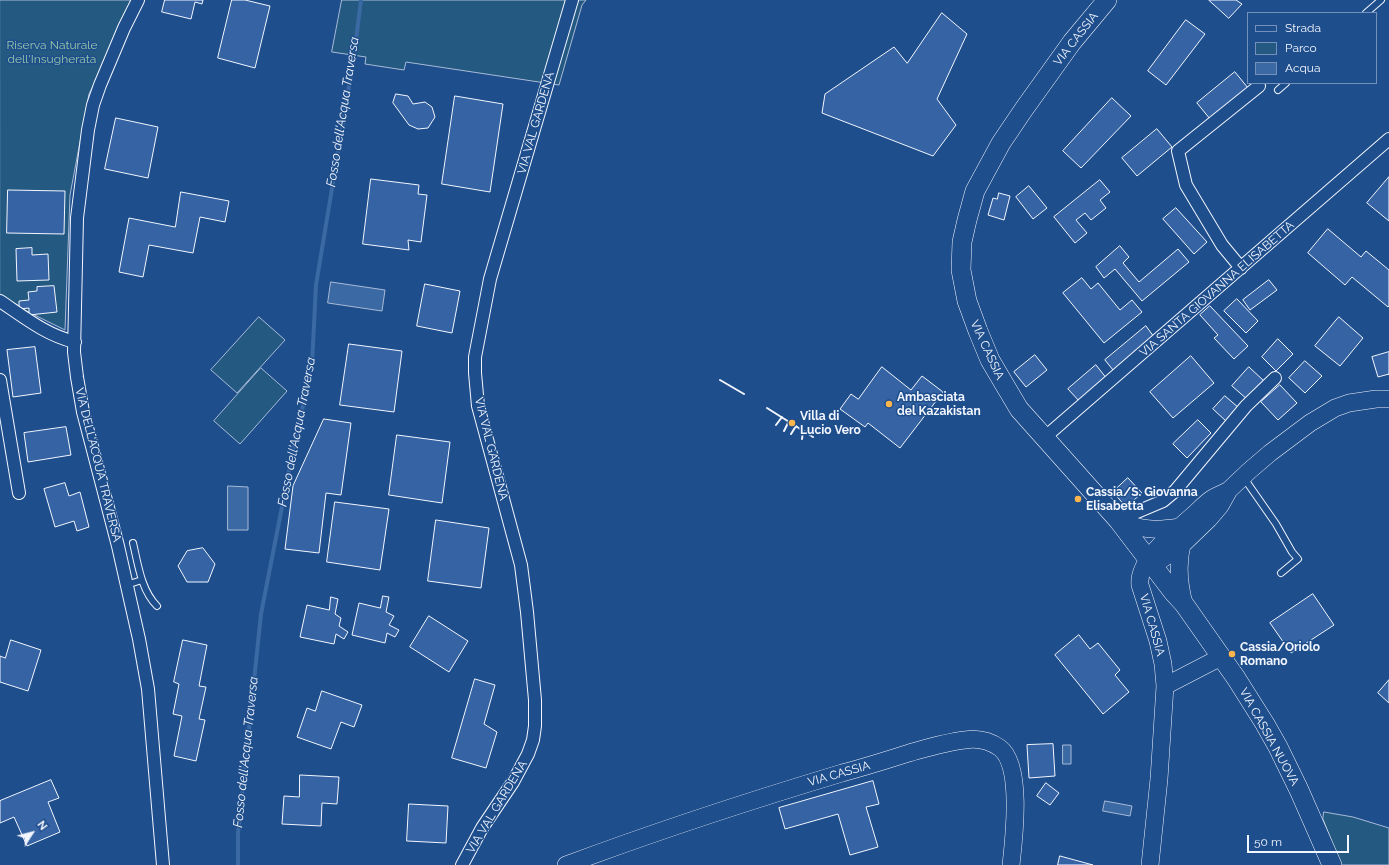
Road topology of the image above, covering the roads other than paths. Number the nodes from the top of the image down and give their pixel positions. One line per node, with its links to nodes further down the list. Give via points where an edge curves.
1 (138, 0): 12 (street, VIA DELL'ACQUA TRAVERSA, via 100,85 88,130 76,218)
2 (572, 0): 33 (street, VIA VAL GARDENA, via 490,279 475,357 478,406 522,565 535,700 535,726 528,754)
3 (1107, 0): 16 (main road, VIA CASSIA, via 1062,56 1001,143 972,199 962,242 961,260 965,293 978,331 1008,392)
4 (1381, 0): 5 (lane)
5 (1367, 12)
6 (1285, 84): 8 (lane)
7 (1259, 86): 10 (street, via 1178,150 1186,184 1222,245)
8 (1278, 90)
9 (1389, 139): 10 (street, VIA SANTA GIOVANNA ELISABETTA)
10 (1241, 268): 16 (street, VIA SANTA GIOVANNA ELISABETTA)
11 (0, 301): 12 (street, via 46,332)
12 (75, 342): 27 (street, VIA DELL'ACQUA TRAVERSA, via 83,412)
13 (1275, 378): 20 (street, via 1246,406 1169,497)
14 (0, 380): 19 (street)
15 (1389, 399): 17 (street, via 1349,403 1335,408 1290,438)
16 (1044, 438): 20 (main road, VIA CASSIA)
17 (1243, 476): 18 (street); 25 (lane, via 1298,559)
18 (1230, 490): 21 (street, via 1212,499); 23 (street, via 1209,519)
19 (19, 492)
20 (1118, 520): 21 (street, via 1143,529); 24 (main road, VIA CASSIA)
21 (1180, 527): 24 (street, via 1159,546)
22 (133, 543): 26 (lane)
23 (1182, 545): 24 (street, via 1161,560); 28 (street, via 1178,573)
24 (1149, 560): 28 (main road, VIA CASSIA NUOVA); 31 (street, VIA CASSIA, via 1140,581 1158,641)
25 (1281, 573)
26 (142, 580): 27 (lane); 29 (lane)
27 (126, 585): 32 (street, VIA DELL'ACQUA TRAVERSA, via 148,689)
28 (1184, 604): 30 (main road, VIA CASSIA NUOVA)
29 (157, 606)
30 (1221, 657): 31 (street); 37 (main road, VIA CASSIA NUOVA, via 1271,736 1299,790)
31 (1165, 686): 36 (street, VIA CASSIA)
32 (163, 865)
33 (462, 865)
34 (566, 865): 35 (street, VIA CASSIA, via 807,783 924,749 971,739 989,742 999,747 1007,756 1012,768 1015,817)
35 (1011, 865)
36 (1150, 865)
37 (1332, 865)

